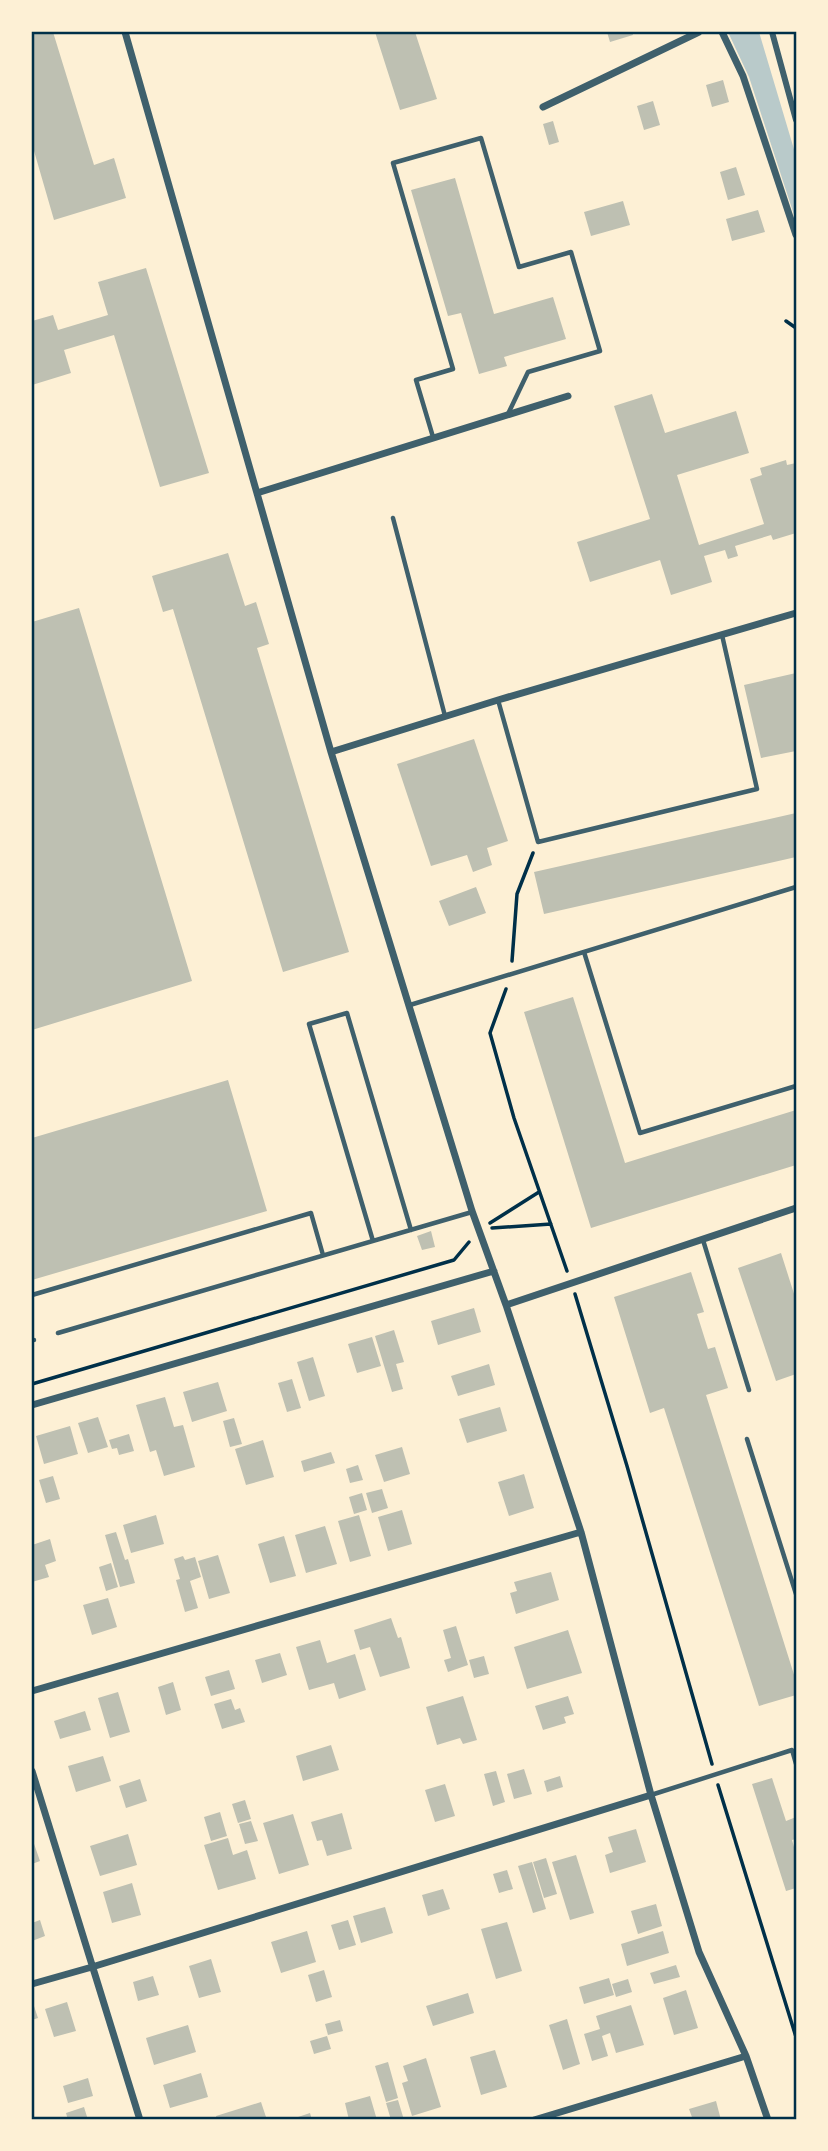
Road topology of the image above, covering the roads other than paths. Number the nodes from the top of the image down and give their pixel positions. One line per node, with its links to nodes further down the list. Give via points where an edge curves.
1 (125, 32): 11 (street)
2 (699, 32): 5 (street)
3 (722, 32): 7 (street, via 743,76)
4 (772, 32): 6 (street)
5 (543, 107)
6 (796, 120)
7 (796, 234)
8 (568, 396): 9 (street)
9 (508, 414): 10 (street); 10 (lane, via 527,372 600,351 572,252 519,267 481,138 393,163 453,369 416,380)
10 (433, 438): 11 (street)
11 (257, 493): 17 (street)
12 (393, 518): 16 (lane)
13 (796, 612): 14 (street)
14 (722, 634): 15 (street); 15 (lane, via 757,789 538,842)
15 (498, 700): 16 (street)
16 (445, 716): 17 (street)
17 (331, 752): 20 (street)
18 (796, 887): 19 (lane)
19 (584, 952): 20 (lane); 21 (lane, via 640,1133)
20 (410, 1005): 23 (street)
21 (796, 1086)
22 (796, 1208): 25 (street)
23 (472, 1211): 24 (lane); 28 (street)
24 (411, 1230): 26 (lane); 26 (lane, via 346,1013 309,1024)
25 (703, 1240): 30 (street); 32 (lane)
26 (373, 1241): 27 (lane)
27 (323, 1255): 29 (lane, via 311,1213); 31 (lane)
28 (494, 1270): 30 (street); 33 (street)
29 (32, 1294)
30 (506, 1306): 35 (street)
31 (58, 1333)
32 (749, 1390)
33 (32, 1405)
34 (747, 1439): 36 (lane)
35 (581, 1532): 37 (street); 41 (street)
36 (796, 1594)
37 (32, 1691)
38 (794, 1749): 39 (lane); 41 (lane)
39 (796, 1764)
40 (32, 1771): 42 (street)
41 (651, 1795): 42 (street); 44 (street, via 699,1952)
42 (92, 1967): 43 (street); 45 (street)
43 (32, 1984)
44 (746, 2056): 46 (street); 47 (street)
45 (140, 2119)
46 (534, 2119)
47 (768, 2119)

